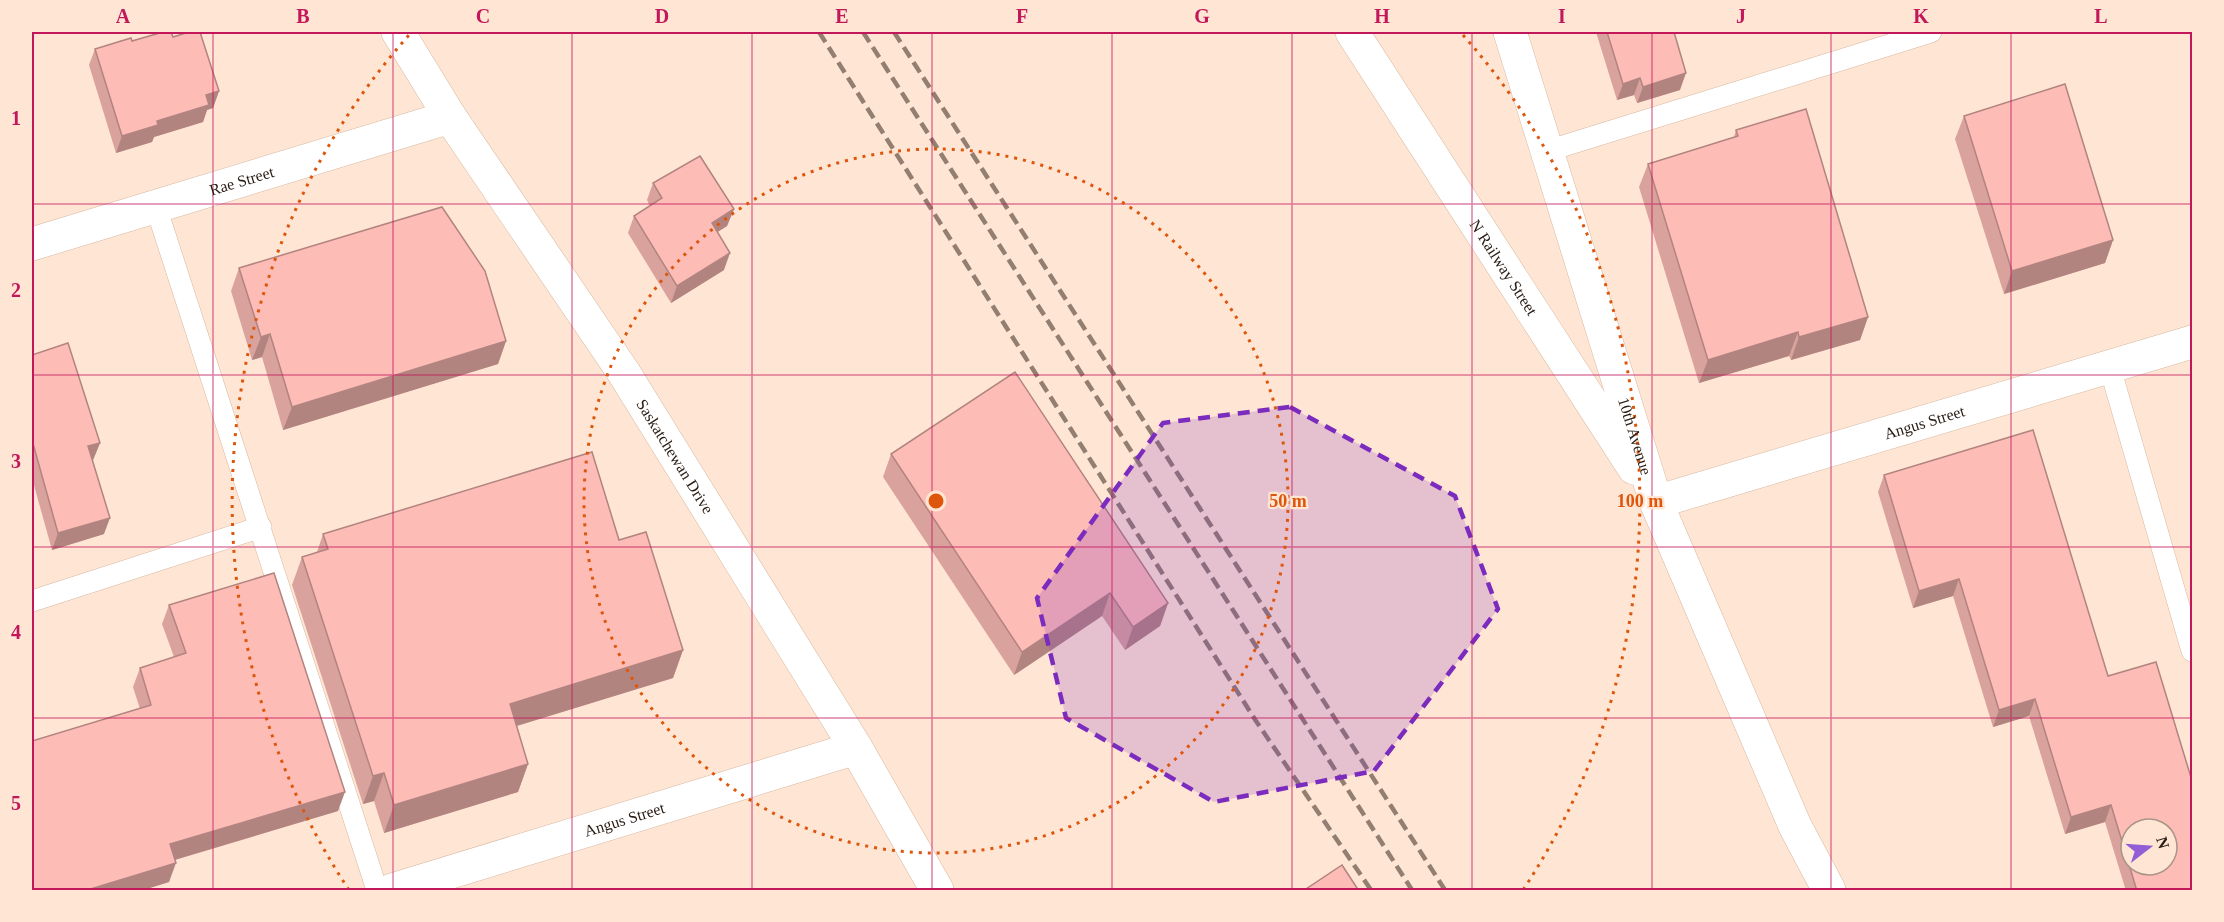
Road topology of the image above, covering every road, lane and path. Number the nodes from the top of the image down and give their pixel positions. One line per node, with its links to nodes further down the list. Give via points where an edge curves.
1 (398, 32): 5 (street, Saskatchewan Drive)
2 (1352, 32): 11 (street, N Railway Street)
3 (1510, 32): 6 (street, 10th Avenue)
4 (1931, 32): 6 (lane)
5 (450, 117): 7 (street, Rae Street); 15 (street, Saskatchewan Drive, via 624,373)
6 (1547, 151): 11 (street, 10th Avenue)
7 (156, 207): 8 (street, Rae Street); 12 (lane)
8 (32, 244)
9 (2193, 342): 10 (street, Angus Street)
10 (2110, 368): 11 (street, Angus Street); 14 (lane)
11 (1656, 502): 20 (street, 10th Avenue, via 1796,826)
12 (261, 527): 13 (lane); 17 (lane)
13 (32, 601)
14 (2193, 651)
15 (856, 748): 16 (street, Angus Street); 19 (street, Saskatchewan Drive)
16 (461, 880): 18 (street, Angus Street)
17 (377, 891)
18 (392, 891)
19 (937, 891)
20 (1829, 891)

